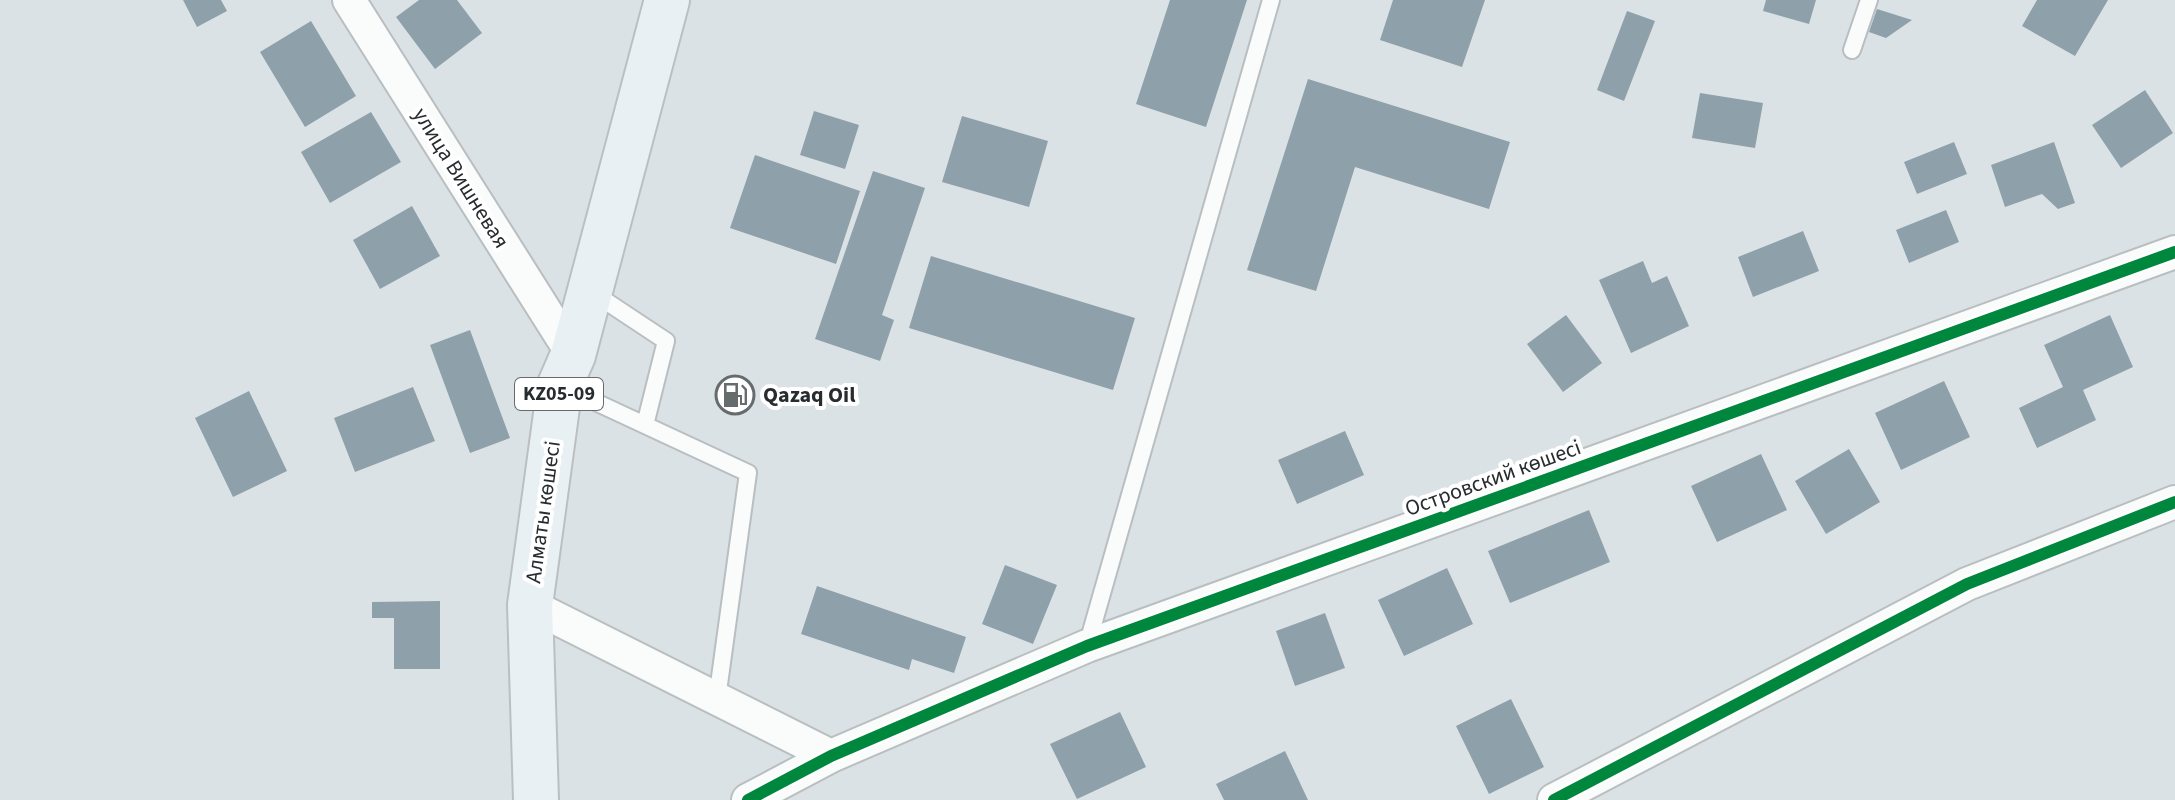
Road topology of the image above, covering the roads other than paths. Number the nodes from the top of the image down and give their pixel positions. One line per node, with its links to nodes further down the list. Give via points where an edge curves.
1 (349, 0): 8 (street, улица Вишневая)
2 (667, 0): 7 (main road, Алматы көшесі / KZ05-09)
3 (1271, 0): 12 (lane)
4 (1869, 0): 5 (lane)
5 (1852, 50)
6 (2175, 252): 12 (street, Островский көшесі)
7 (590, 290): 8 (main road, Алматы көшесі / KZ05-09); 9 (lane, via 666,341)
8 (567, 370): 9 (lane); 11 (main road, Алматы көшесі / KZ05-09)
9 (645, 425): 13 (lane, via 748,473)
10 (2175, 502): 17 (street, via 1967,584)
11 (530, 605): 13 (street); 15 (main road, Алматы көшесі / KZ05-09)
12 (1087, 646): 14 (street, Островский көшесі)
13 (717, 699): 14 (street)
14 (831, 756): 16 (street, Островский көшесі)
15 (536, 800)
16 (748, 800)
17 (1554, 800)

